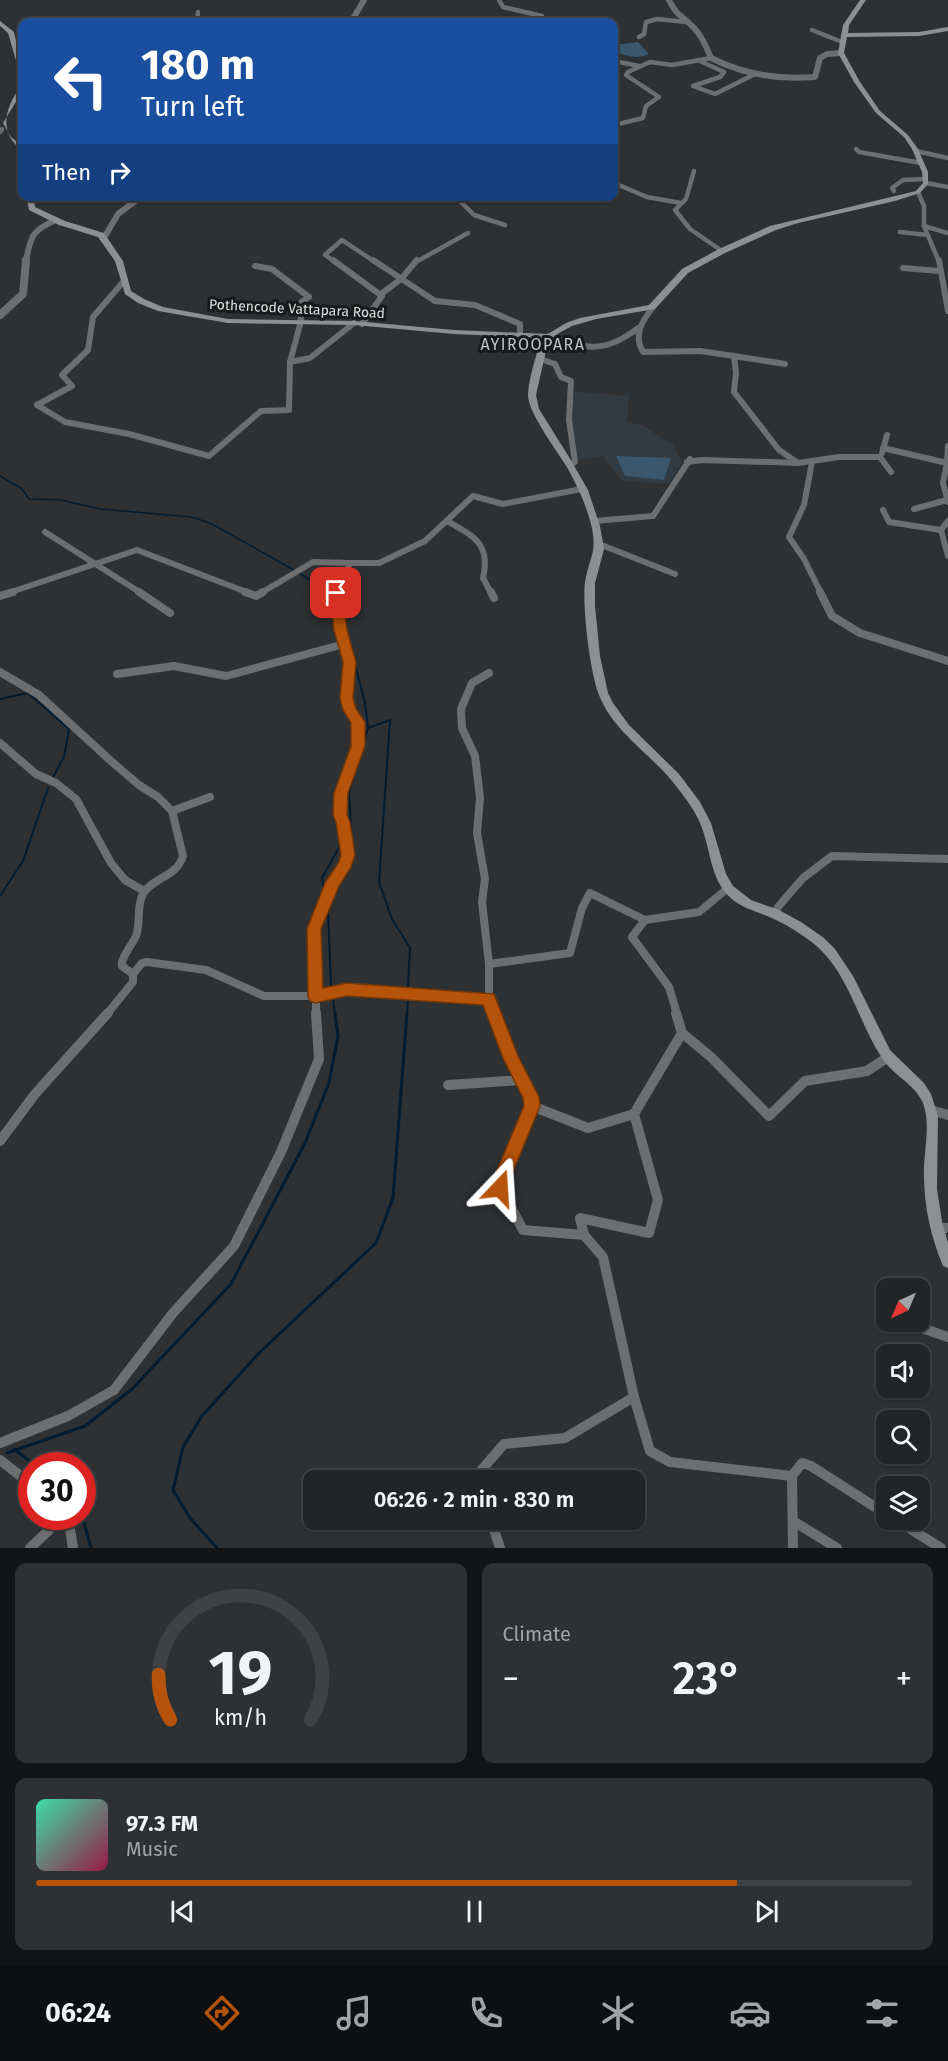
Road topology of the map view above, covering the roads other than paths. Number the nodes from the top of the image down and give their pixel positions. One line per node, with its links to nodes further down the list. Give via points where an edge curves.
1 (363, 0): 7 (street)
2 (498, 0): 8 (street, via 503,7)
3 (669, 0): 10 (street)
4 (864, 0): 14 (main road, via 846,25)
5 (198, 12): 6 (street)
6 (197, 18)
7 (354, 18)
8 (543, 18)
9 (0, 22): 16 (main road, via 11,32)
10 (686, 22): 13 (street, via 646,21 644,34); 17 (street, via 704,41)
11 (948, 29): 14 (main road)
12 (812, 30): 14 (street)
13 (639, 37)
14 (844, 39): 15 (main road)
15 (841, 53): 21 (street, via 822,55 815,77 784,78); 27 (main road, via 878,111 906,136)
16 (18, 57)
17 (711, 58): 18 (street); 21 (street)
18 (697, 60): 20 (street, via 672,66 650,62); 21 (street, via 724,72 693,86 715,94)
19 (618, 62): 20 (street)
20 (639, 66): 23 (street, via 626,75 659,97 646,106 643,118)
21 (757, 73)
22 (18, 95): 24 (main road)
23 (618, 124)
24 (1, 127): 25 (main road)
25 (18, 144)
26 (856, 150): 29 (street)
27 (916, 151): 28 (street); 29 (main road)
28 (948, 158)
29 (921, 163): 31 (main road)
30 (694, 171): 39 (street, via 686,199)
31 (925, 181): 33 (street); 34 (street, via 906,178 894,184); 35 (main road)
32 (618, 185): 39 (street, via 647,197)
33 (948, 187)
34 (894, 191)
35 (918, 192): 42 (street, via 924,206); 48 (main road, via 796,220)
36 (30, 201): 40 (main road, via 32,208)
37 (135, 201): 47 (street, via 118,214)
38 (462, 201): 41 (street, via 474,215)
39 (681, 203): 48 (street, via 675,210 677,214 690,229)
40 (52, 222): 47 (main road); 57 (street, via 39,227 30,239 22,294)
41 (505, 225)
42 (924, 226): 45 (street); 46 (street)
43 (900, 232): 46 (street)
44 (468, 233): 52 (street, via 418,259)
45 (948, 233)
46 (927, 235): 51 (street, via 935,248)
47 (104, 237): 53 (main road, Pothencode Vattapara Road, via 119,261)
48 (722, 251): 55 (main road, via 685,271)
49 (255, 266): 58 (street, via 272,269 309,297 299,304)
50 (903, 268): 51 (street)
51 (939, 271): 56 (street)
52 (401, 279): 54 (street); 54 (street, via 342,240 326,252); 61 (street, via 435,301 470,303 514,322 520,326)
53 (123, 282): 58 (main road, Pothencode Vattapara Road, via 128,292 161,309 228,321); 65 (street, via 93,317 88,350 62,375 72,386 37,405 65,422 129,434 209,456 261,411 289,410)
54 (381, 294): 59 (street)
55 (653, 306): 60 (street); 62 (main road, via 590,317)
56 (948, 311)
57 (0, 315)
58 (301, 321): 59 (main road, Pothencode Vattapara Road); 65 (street)
59 (358, 323): 61 (main road, Pothencode Vattapara Road, via 454,332); 65 (street, via 310,358)
60 (638, 328): 62 (street, via 620,343 594,348 565,344); 63 (street, via 640,348 645,353 700,351)
61 (520, 333): 62 (main road, Pothencode Vattapara Road)
62 (549, 336): 64 (main road)
63 (734, 356): 66 (street); 73 (street, via 734,392 779,450)
64 (540, 359): 75 (main road, via 532,395 535,409); 75 (street, via 554,362 561,377 571,381 569,420 576,462)
65 (290, 362)
66 (785, 364)
67 (887, 435): 69 (street)
68 (948, 446): 70 (street)
69 (883, 448): 71 (street); 74 (street)
70 (947, 454): 74 (street)
71 (880, 457): 72 (street, via 839,457); 76 (street)
72 (812, 462): 73 (street); 95 (street, via 804,505 789,537 832,616 860,633)
73 (798, 463): 82 (street, via 688,460 653,516)
74 (947, 463): 78 (street, via 942,484)
75 (570, 465): 77 (main road)
76 (891, 472)
77 (582, 489): 81 (street, via 503,504 473,496); 82 (main road)
78 (947, 501): 79 (street)
79 (914, 509)
80 (883, 510): 84 (street, via 889,522)
81 (447, 521): 89 (street, via 424,541 379,563); 92 (street, via 473,535 486,554 488,564 483,578)
82 (595, 521): 86 (main road)
83 (948, 521): 84 (street)
84 (940, 530): 87 (street)
85 (45, 532): 88 (street)
86 (599, 543): 90 (street); 103 (main road, via 590,584 603,693 613,711 673,775 705,820)
87 (948, 556)
88 (96, 563): 89 (street, via 137,550 256,596 313,562); 91 (street); 93 (street)
89 (350, 563): 94 (street, via 336,593)
90 (675, 574)
91 (0, 596)
92 (494, 598)
93 (170, 613)
94 (344, 644): 98 (street, via 226,676 174,666); 109 (street, via 350,662 347,698 358,722 358,746 341,793 340,815 348,855 314,929)
95 (948, 661)
96 (0, 672): 101 (street, via 39,695)
97 (489, 673): 107 (street, via 472,683 461,709 462,728 478,773 477,833 485,879 482,902)
98 (117, 674)
99 (0, 744): 104 (street, via 27,768 76,799 111,863 124,880)
100 (210, 797): 101 (street)
101 (172, 811): 104 (street, via 182,862)
102 (948, 859): 105 (street, via 832,856 803,878)
103 (728, 888): 105 (main road, via 737,897); 106 (street, via 699,912)
104 (144, 891): 108 (street, via 136,936 122,961 122,966)
105 (775, 914): 112 (main road, via 821,943 841,966)
106 (645, 920): 107 (street, via 590,893 570,953); 111 (street, via 632,937 669,987)
107 (489, 964): 110 (street)
108 (133, 974): 109 (street, via 147,962 206,970 264,996); 119 (street, via 133,982 34,1094)
109 (315, 996): 110 (street, via 347,990); 127 (street, via 319,1059 281,1152 234,1246 173,1313 114,1390 68,1416)
110 (489, 998): 113 (street)
111 (682, 1033): 112 (street, via 769,1116 805,1081 867,1071); 117 (street)
112 (888, 1057): 116 (main road, via 927,1097)
113 (521, 1080): 114 (street); 115 (street)
114 (448, 1084)
115 (532, 1106): 117 (street, via 588,1128); 122 (street, via 500,1188 523,1230)
116 (930, 1110): 118 (street); 120 (main road, via 930,1176)
117 (634, 1114): 122 (street, via 658,1200 649,1233 580,1218)
118 (948, 1115)
119 (0, 1141)
120 (936, 1228): 121 (street); 123 (main road)
121 (948, 1228)
122 (584, 1235): 126 (street, via 603,1257)
123 (948, 1261)
124 (930, 1331): 125 (street)
125 (948, 1337)
126 (634, 1396): 129 (street, via 565,1438 504,1444); 131 (street, via 650,1451 670,1462)
127 (0, 1443)
128 (0, 1460): 130 (street)
129 (481, 1470)
130 (18, 1474)
131 (792, 1476): 132 (street, via 802,1463 811,1466); 133 (street)
132 (876, 1508)
133 (794, 1521): 141 (street); 142 (street)
134 (50, 1530): 138 (street)
135 (69, 1530): 139 (street)
136 (494, 1530): 140 (street)
137 (912, 1530): 143 (street)
138 (30, 1548)
139 (73, 1548)
140 (500, 1548)
141 (793, 1548)
142 (837, 1548)
143 (941, 1548)

